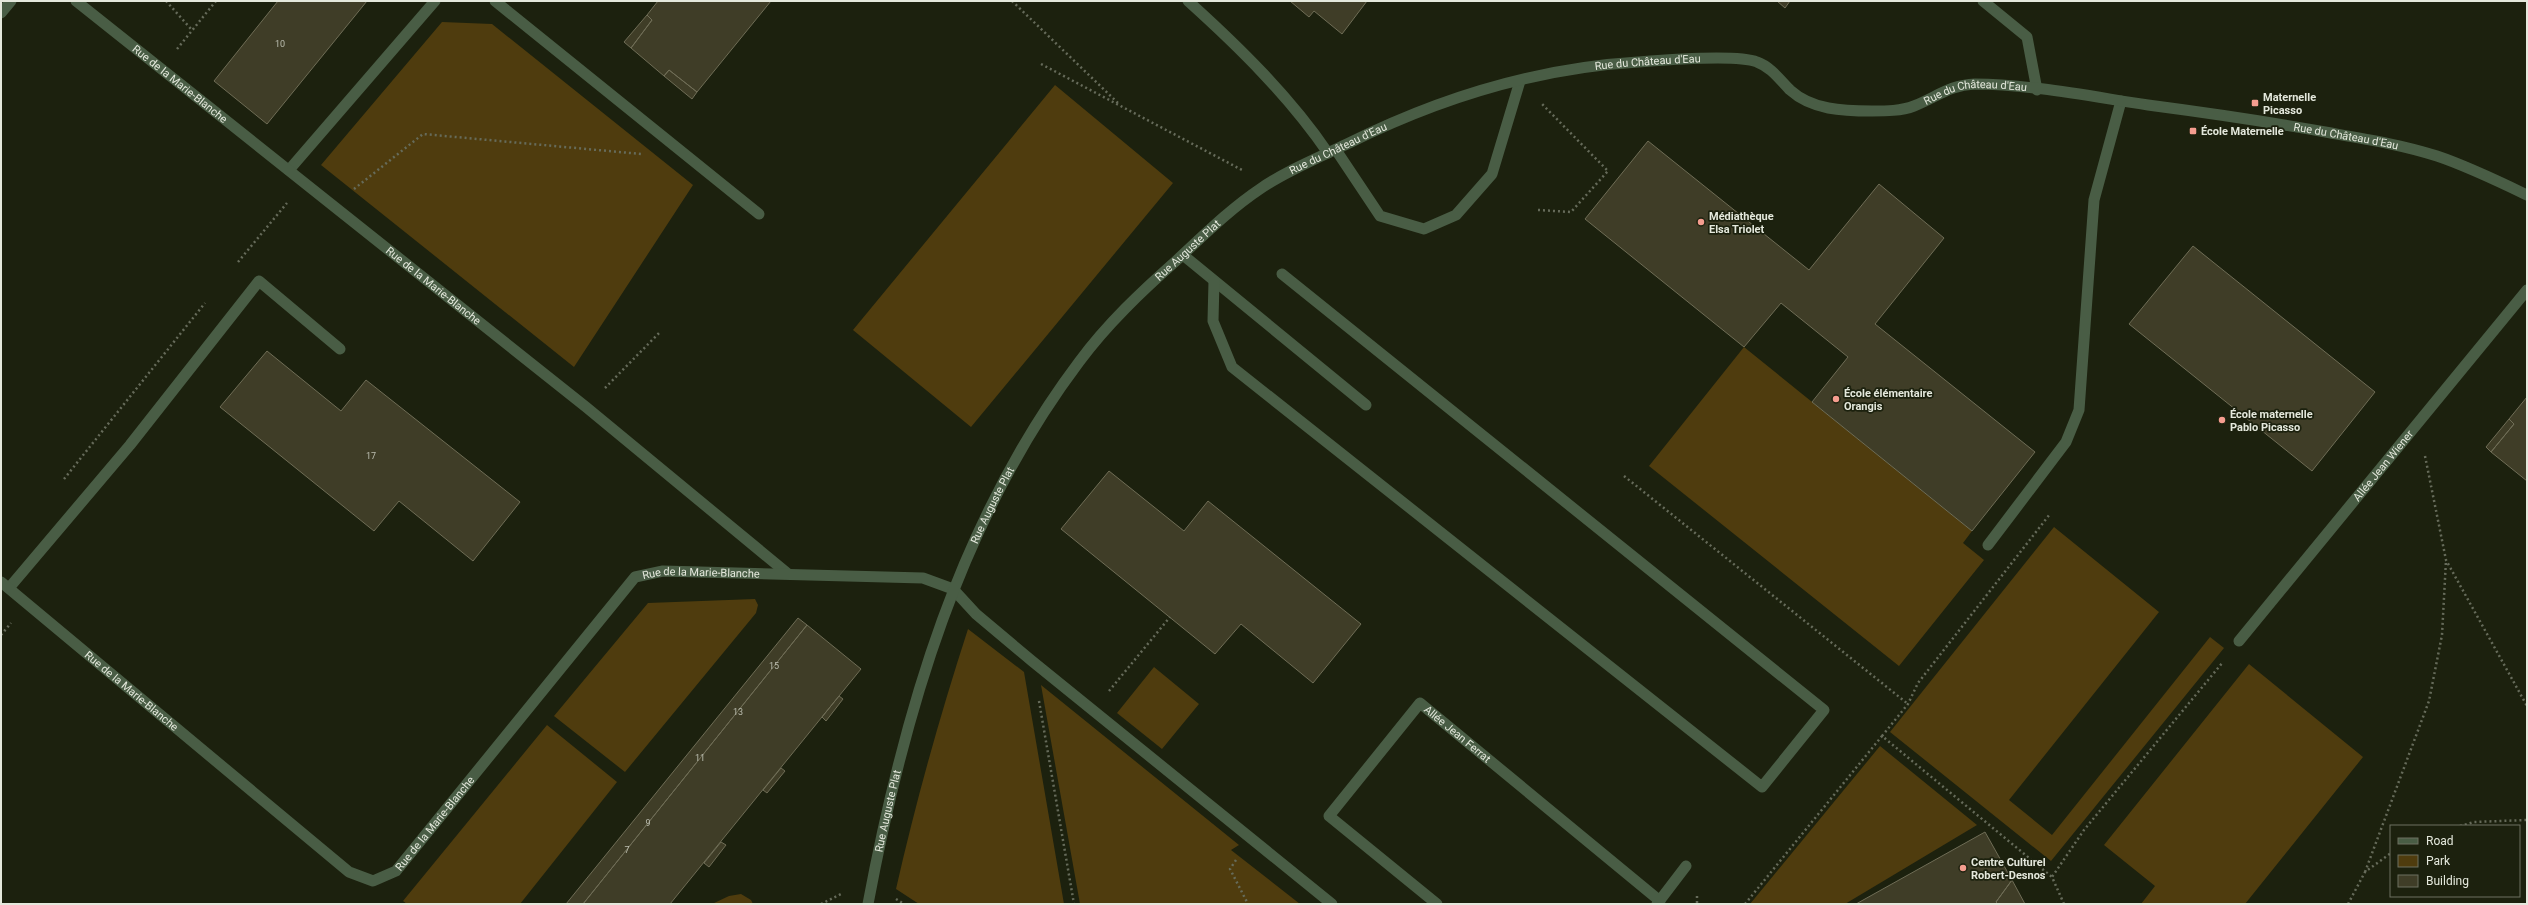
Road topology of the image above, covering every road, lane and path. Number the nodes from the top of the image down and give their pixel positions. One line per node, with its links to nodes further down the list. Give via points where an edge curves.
1 (11, 1): 10 (street)
2 (76, 1): 13 (street, Rue de la Marie-Blanche)
3 (166, 1): 11 (path)
4 (216, 1): 11 (path)
5 (435, 1): 20 (street)
6 (495, 1): 26 (street)
7 (1012, 1): 17 (path)
8 (1188, 1): 18 (street, via 1224,33)
9 (1983, 1): 15 (street, Rue du Château d'Eau, via 2027,37)
10 (1, 13)
11 (192, 30): 13 (path)
12 (1041, 64): 17 (path)
13 (162, 68): 20 (street, Rue de la Marie-Blanche)
14 (1520, 81): 15 (street, Rue du Château d'Eau, via 1543,74 1634,62 1742,58 1760,63 1796,95 1808,103 1825,108 1898,110 1916,105 1952,86 1977,84); 18 (street, Rue du Château d'Eau, via 1458,98 1395,120); 18 (street, via 1492,174 1456,215 1424,229 1380,216); 25 (path, via 1608,172 1571,212)
15 (2038, 90): 16 (street, Rue du Château d'Eau)
16 (2121, 101): 22 (street, Rue du Château d'Eau, via 2262,121 2383,142 2439,157); 41 (street, via 2094,200 2079,410 2066,442)
17 (1121, 106): 21 (path, via 1243,170)
18 (1332, 151): 21 (street, Rue du Château d'Eau)
19 (644, 154): 23 (path, via 423,134)
20 (289, 170): 23 (street, Rue de la Marie-Blanche)
21 (1260, 189): 27 (street, Rue Auguste Plat)
22 (2527, 195)
23 (334, 206): 36 (street, Rue de la Marie-Blanche)
24 (292, 207): 28 (path, via 286,202)
25 (1538, 210)
26 (759, 214)
27 (1183, 255): 30 (street); 45 (street, Rue Auguste Plat, via 1132,301 1097,340 1037,420 973,541)
28 (236, 265)
29 (1282, 274): 30 (street, via 1824,710 1762,787 1232,367 1213,321)
30 (1214, 281): 35 (street)
31 (2527, 290): 37 (street, Allée Jean Wiener)
32 (206, 302): 39 (path)
33 (661, 331): 36 (path)
34 (340, 349): 44 (street, via 258,281 130,445)
35 (1366, 405)
36 (586, 407): 43 (street, Rue de la Marie-Blanche)
37 (2410, 434): 42 (path, via 2423,448); 47 (street, Allée Jean Wiener)
38 (1624, 476): 49 (path)
39 (61, 482)
40 (2050, 514): 49 (path, via 1918,683)
41 (1988, 545)
42 (2446, 560): 50 (path); 58 (path, via 2442,635 2429,701)
43 (787, 573): 44 (street, Rue de la Marie-Blanche, via 663,571 635,577 396,871 373,881 349,872); 45 (street, Rue de la Marie-Blanche, via 825,577 923,578)
44 (5, 585)
45 (953, 589): 48 (street, via 976,614); 61 (street, Rue Auguste Plat, via 934,638 903,743 876,855)
46 (1170, 617): 51 (path)
47 (2240, 641): 59 (path, via 2084,830)
48 (1032, 661): 51 (street); 62 (path)
49 (1908, 704): 52 (path)
50 (2527, 706)
51 (1093, 711): 55 (street)
52 (1882, 736): 59 (path); 66 (path)
53 (2527, 820): 54 (path, via 2474,822)
54 (2464, 825)
55 (1250, 838): 63 (path, via 1230,869); 64 (street)
56 (2390, 854): 58 (path)
57 (1686, 866): 60 (street, Allée Jean Ferrat)
58 (2365, 872): 68 (path)
59 (2052, 877): 67 (path)
60 (1658, 902): 65 (street, Allée Jean Ferrat, via 1420,703 1328,816)
61 (868, 904)
62 (1074, 904)
63 (1248, 904)
64 (1332, 904)
65 (1437, 904)
66 (1745, 904)
67 (2064, 904)
68 (2348, 904)

